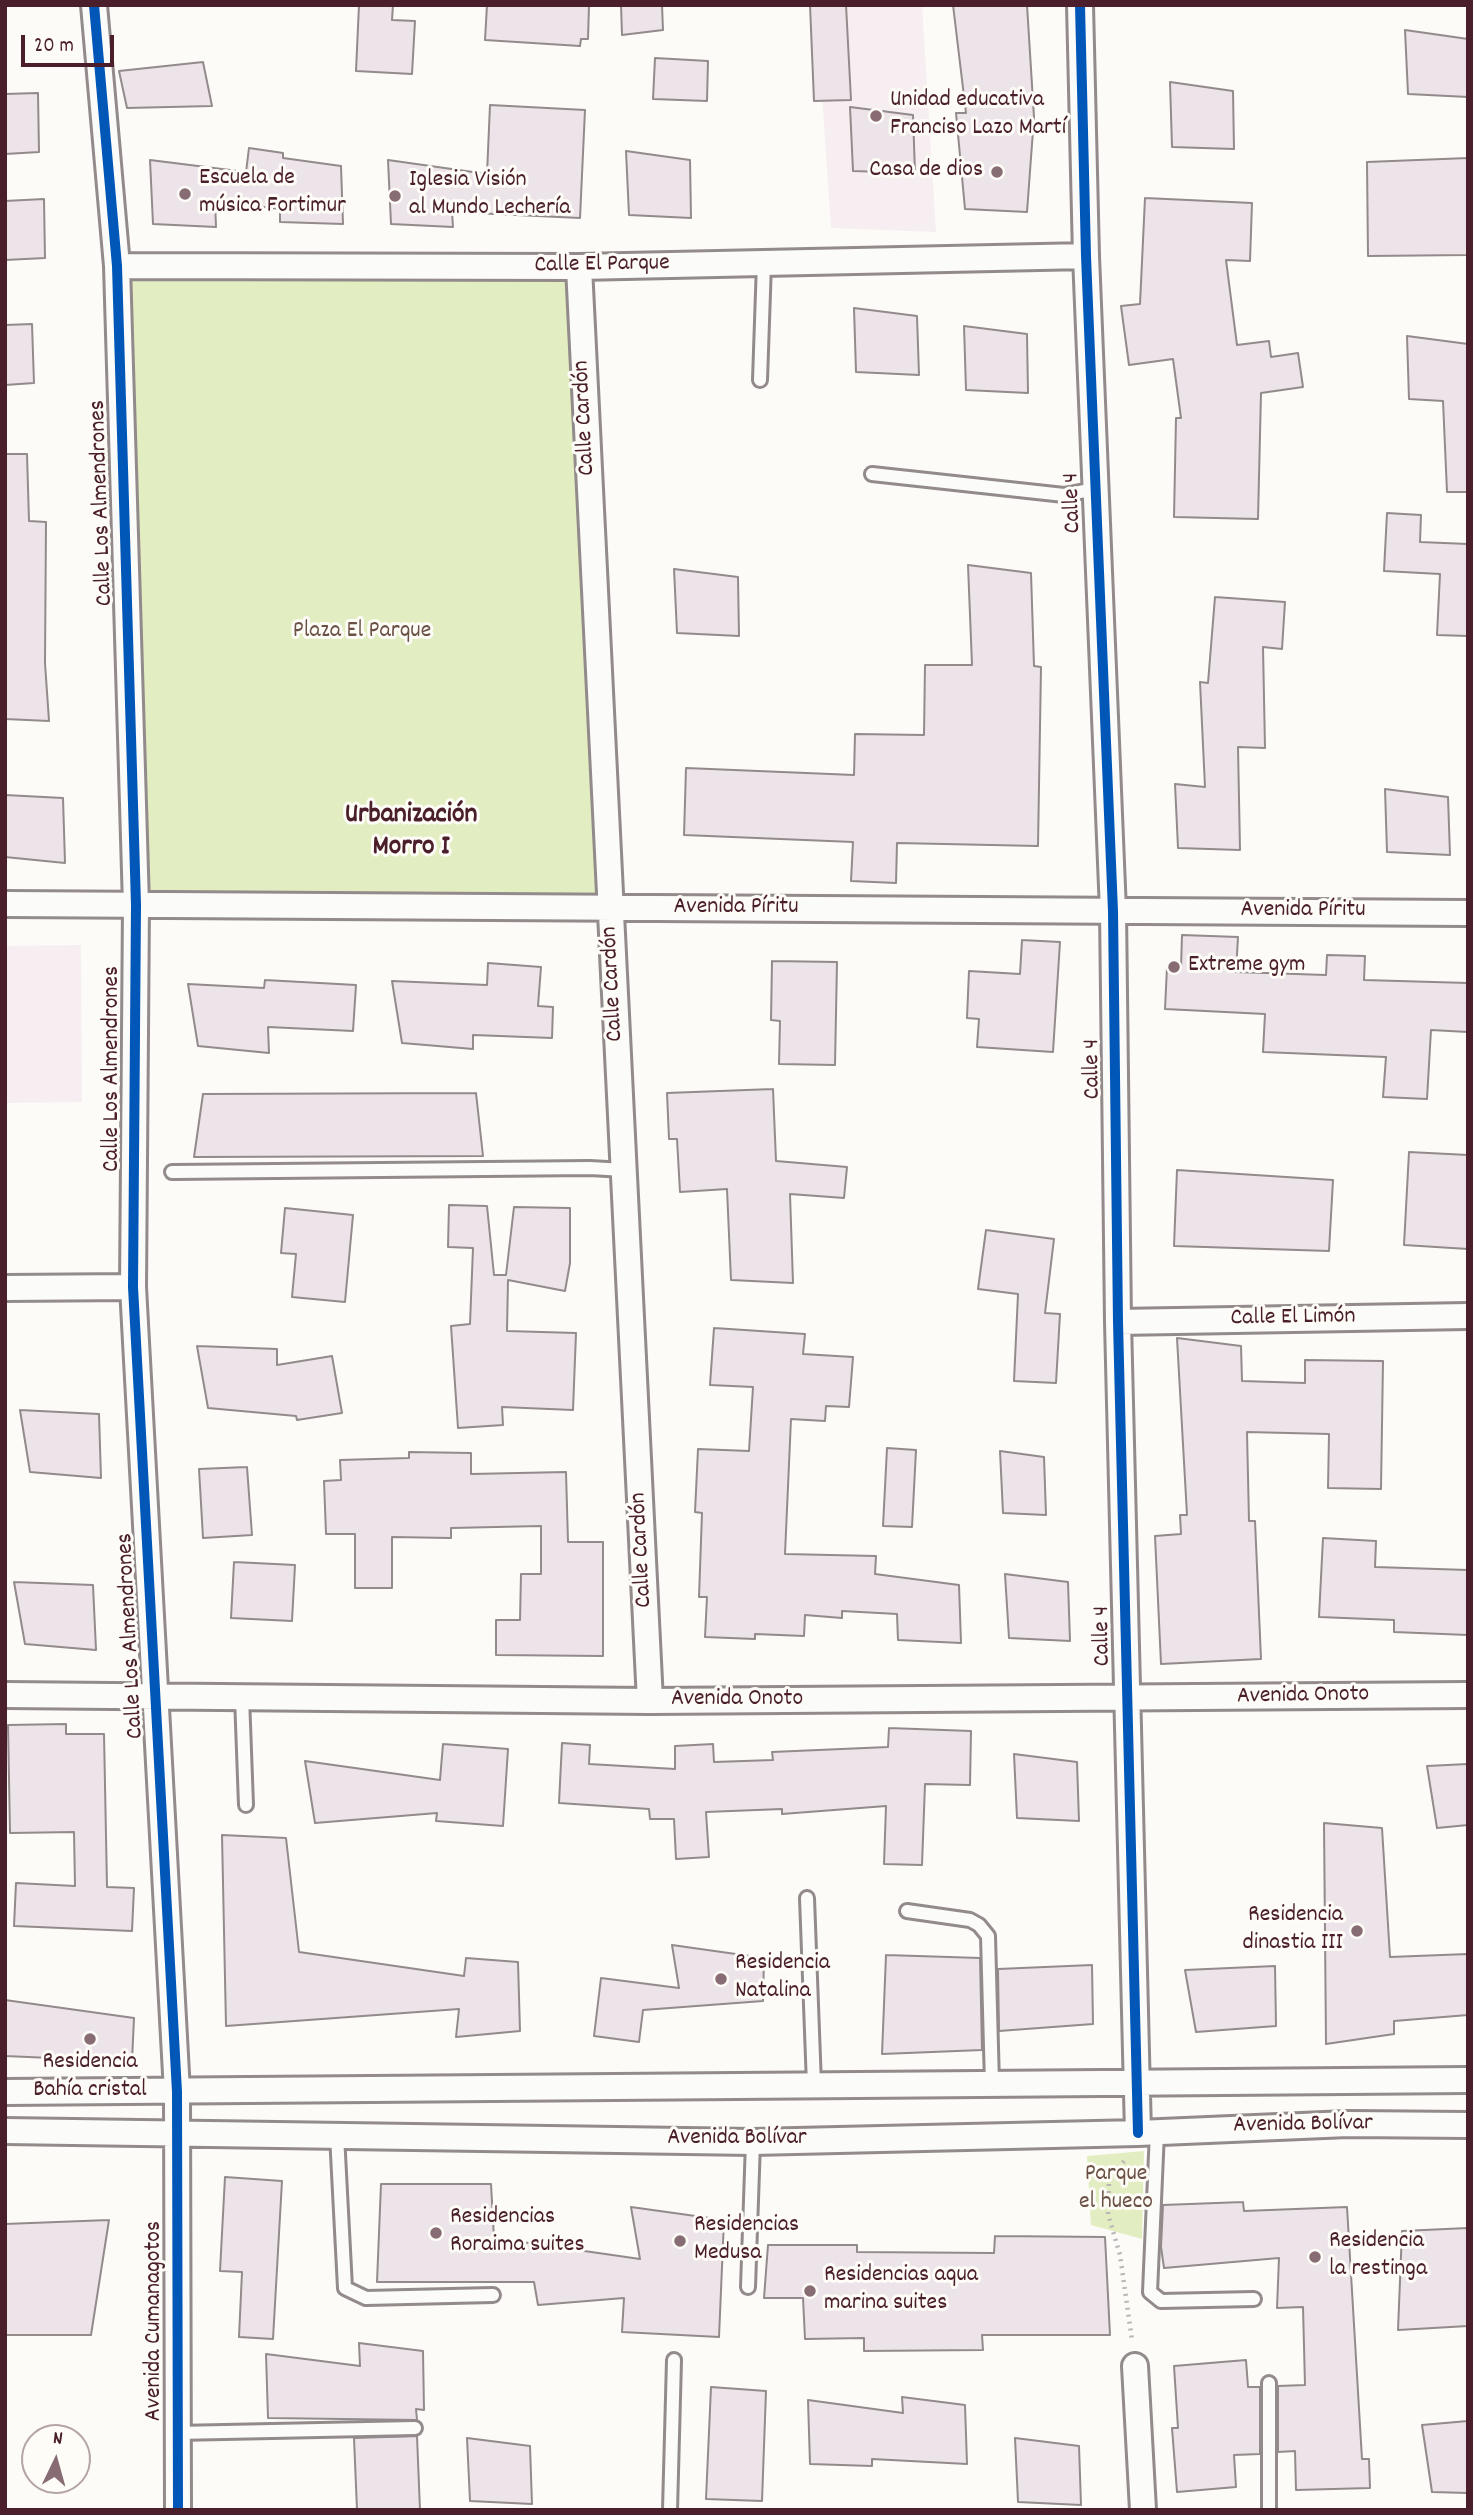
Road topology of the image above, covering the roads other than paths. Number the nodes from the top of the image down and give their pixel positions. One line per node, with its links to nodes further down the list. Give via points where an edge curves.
1 (94, 5): 5 (street, Calle Los Almendrones)
2 (1080, 5): 3 (street, Calle 4)
3 (1086, 256): 4 (street, Calle El Parque); 9 (street, Calle 4)
4 (764, 263): 6 (street, Calle El Parque); 7 (lane)
5 (117, 266): 6 (street, Calle El Parque); 11 (street, Calle Los Almendrones)
6 (579, 267): 12 (street, Calle Cardón)
7 (760, 380)
8 (872, 474): 9 (lane, via 1064,495)
9 (1095, 489): 13 (street, Calle 4)
10 (5, 904): 11 (street, Avenida Píritu)
11 (136, 905): 12 (street, Avenida Píritu); 17 (street, Calle Los Almendrones)
12 (610, 908): 13 (street, Avenida Píritu); 15 (street, Calle Cardón)
13 (1113, 911): 14 (street, Avenida Píritu); 20 (street, Calle 4)
14 (1468, 913)
15 (624, 1170): 16 (lane); 26 (street, Calle Cardón)
16 (172, 1172)
17 (133, 1287): 18 (street); 23 (street, Calle Los Almendrones)
18 (5, 1288)
19 (1468, 1316): 20 (street, Calle El Limón)
20 (1118, 1322): 25 (street, Calle 4)
21 (5, 1695): 23 (street, Avenida Onoto)
22 (1468, 1695): 25 (street, Avenida Onoto)
23 (157, 1696): 24 (street, Avenida Onoto); 35 (street, Calle Los Almendrones)
24 (242, 1697): 26 (street, Avenida Onoto); 27 (lane)
25 (1126, 1700): 26 (street, Avenida Onoto); 31 (street, Calle 4)
26 (650, 1701)
27 (246, 1805)
28 (807, 1898): 33 (lane)
29 (907, 1911): 32 (lane, via 970,1920 988,1936)
30 (1468, 2080): 31 (street, Avenida Bolívar)
31 (1136, 2082): 32 (street, Avenida Bolívar); 39 (street, Calle 4)
32 (992, 2084): 33 (street, Avenida Bolívar)
33 (814, 2085): 35 (street, Avenida Bolívar)
34 (5, 2092): 35 (street, Avenida Bolívar)
35 (177, 2092): 38 (street, Calle Los Almendrones)
36 (1468, 2125): 39 (street, Avenida Bolívar, via 1348,2124)
37 (5, 2131): 38 (street, Avenida Bolívar)
38 (177, 2132): 40 (street, Avenida Bolívar); 49 (street, Avenida Cumanagotos)
39 (1147, 2133): 41 (street, Avenida Bolívar); 44 (lane, via 1150,2292 1161,2301)
40 (337, 2135): 41 (street, Avenida Bolívar); 43 (lane, via 345,2288 366,2298)
41 (753, 2142): 42 (lane)
42 (748, 2287)
43 (493, 2295)
44 (1254, 2299)
45 (674, 2360): 51 (lane)
46 (1135, 2366): 52 (street)
47 (1269, 2382): 53 (lane)
48 (415, 2428): 49 (lane)
49 (177, 2433): 50 (street, Avenida Cumanagotos)
50 (178, 2510)
51 (670, 2510)
52 (1143, 2510)
53 (1269, 2510)

